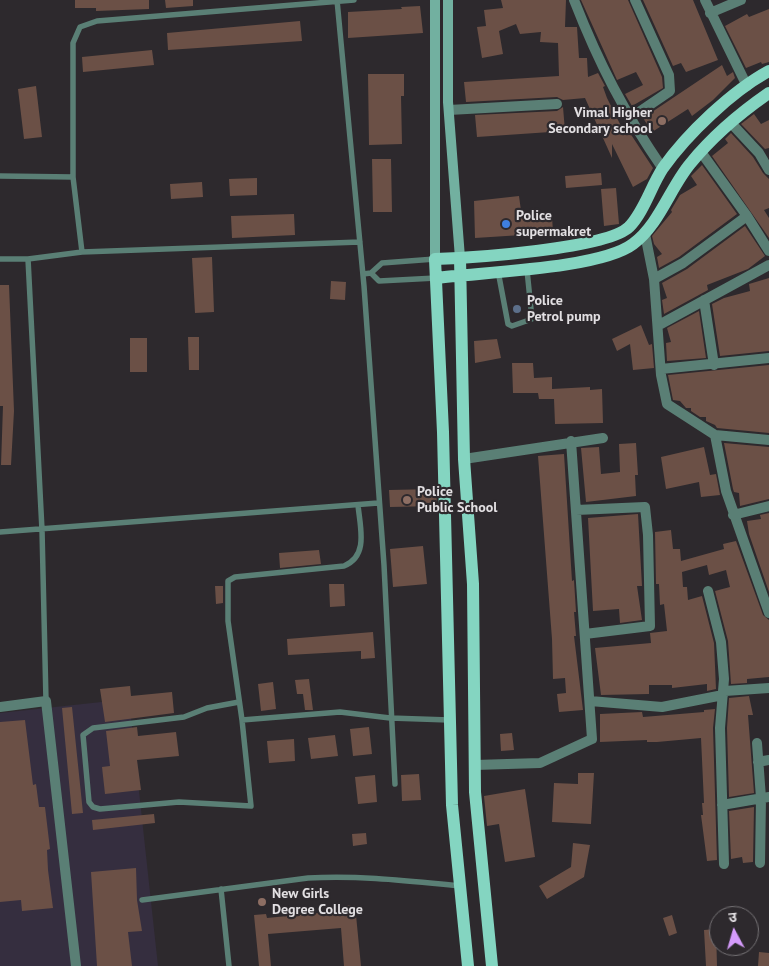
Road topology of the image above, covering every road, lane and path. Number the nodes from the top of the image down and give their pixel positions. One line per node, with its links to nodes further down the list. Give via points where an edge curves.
1 (354, 0): 8 (lane)
2 (435, 0): 29 (main road)
3 (448, 0): 14 (main road)
4 (574, 0): 15 (street, via 586,35)
5 (635, 0): 15 (street, via 671,85 670,91)
6 (705, 0): 9 (street)
7 (741, 0): 9 (street)
8 (337, 1): 21 (lane, via 97,21 80,27 73,43); 24 (lane)
9 (710, 13): 11 (street)
10 (769, 72): 11 (main road)
11 (747, 86): 18 (main road, via 679,148)
12 (769, 93): 16 (main road)
13 (557, 104): 14 (street)
14 (449, 110): 27 (main road)
15 (629, 119): 18 (street)
16 (731, 122): 17 (main road); 19 (street, via 759,153)
17 (701, 152): 22 (street); 23 (main road)
18 (663, 169): 27 (main road, via 628,228 612,236 576,245)
19 (769, 170)
20 (0, 176): 21 (lane)
21 (73, 177): 26 (lane)
22 (748, 216): 25 (street); 38 (street)
23 (644, 234): 32 (main road, via 632,245 616,252 576,263); 38 (street)
24 (360, 242): 26 (lane); 35 (lane)
25 (769, 248)
26 (82, 252): 28 (lane)
27 (460, 258): 29 (main road); 36 (main road)
28 (28, 259): 30 (lane); 54 (lane)
29 (435, 259): 34 (lane, via 382,264); 37 (main road)
30 (0, 260)
31 (769, 265): 39 (street)
32 (527, 268): 33 (main road); 33 (lane, via 532,318 512,326 508,324)
33 (498, 271): 36 (main road)
34 (371, 273): 35 (lane); 37 (lane, via 379,281)
35 (363, 274): 49 (lane)
36 (461, 275): 37 (main road); 48 (main road)
37 (436, 278): 67 (main road, via 444,432)
38 (654, 279): 40 (street)
39 (704, 300): 40 (street); 42 (street)
40 (658, 325): 43 (street)
41 (769, 358): 42 (street)
42 (714, 365): 43 (street)
43 (660, 369): 44 (street, via 667,404)
44 (715, 435): 46 (street); 53 (street)
45 (604, 438): 47 (street)
46 (769, 440)
47 (571, 441): 48 (street); 52 (street)
48 (464, 459): 71 (main road, via 473,584)
49 (378, 503): 50 (lane); 65 (lane, via 384,565)
50 (358, 505): 54 (lane); 63 (lane, via 361,539 359,556 354,562 228,581 228,621)
51 (769, 506): 53 (street)
52 (576, 510): 58 (street); 58 (street, via 645,507 648,535 650,626)
53 (733, 515): 57 (street)
54 (42, 530): 55 (lane); 61 (lane)
55 (0, 532)
56 (708, 591): 60 (street, via 721,642)
57 (769, 613)
58 (585, 634): 62 (street)
59 (769, 688): 60 (street)
60 (724, 693): 62 (street, via 662,707); 74 (street, via 720,728)
61 (46, 700): 64 (street); 80 (street)
62 (590, 701): 71 (street, via 592,740 540,763)
63 (239, 702): 66 (lane); 66 (lane, via 207,708 184,717 93,728 84,732 89,802 100,809 179,802 251,806)
64 (0, 708)
65 (390, 718): 66 (lane, via 340,712); 67 (lane); 72 (lane)
66 (242, 720)
67 (449, 720): 77 (main road, via 452,805)
68 (757, 743): 70 (street)
69 (769, 760): 70 (street)
70 (758, 762): 73 (street)
71 (475, 765): 83 (main road, via 478,836)
72 (395, 784)
73 (765, 798): 74 (street); 75 (street)
74 (722, 805): 76 (street)
75 (760, 863)
76 (724, 864)
77 (460, 886): 78 (lane, via 370,877 332,877); 82 (main road)
78 (221, 889): 79 (lane); 81 (lane)
79 (142, 900)
80 (76, 966)
81 (229, 966)
82 (468, 966)
83 (492, 966)

